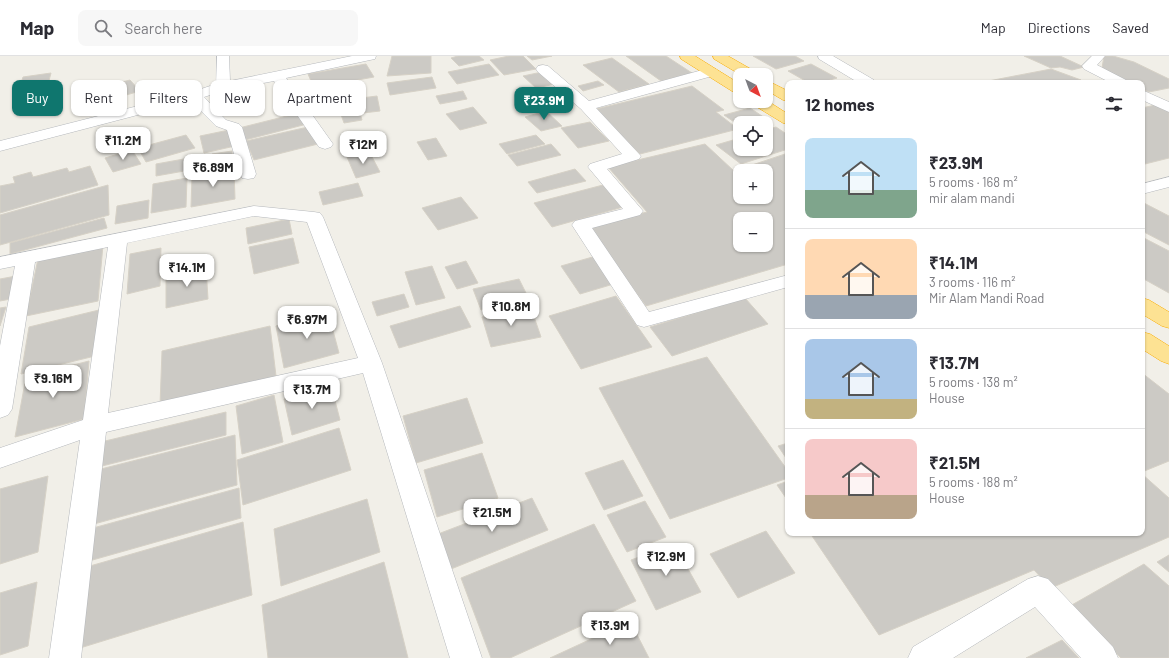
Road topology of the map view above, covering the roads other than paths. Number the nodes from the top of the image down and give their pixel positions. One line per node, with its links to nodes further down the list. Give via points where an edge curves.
1 (222, 56): 11 (street)
2 (370, 56): 10 (street)
3 (686, 56): 9 (highway)
4 (719, 56): 8 (highway)
5 (824, 56): 13 (street)
6 (1099, 56): 14 (street, via 1089,66)
7 (543, 68): 20 (street)
8 (739, 68)
9 (711, 72): 15 (highway); 20 (street)
10 (278, 76): 12 (street); 25 (street)
11 (223, 80)
12 (256, 80)
13 (864, 80)
14 (1115, 80)
15 (733, 86)
16 (773, 88): 17 (highway)
17 (785, 94)
18 (1145, 96): 22 (street)
19 (202, 104): 27 (street, via 221,123 234,127)
20 (586, 106): 33 (street, via 633,156 596,167 634,211 581,225 644,320)
21 (768, 108): 24 (highway)
22 (1169, 108)
23 (135, 111): 26 (street)
24 (785, 118)
25 (325, 144)
26 (0, 146)
27 (248, 174)
28 (1169, 182): 29 (street)
29 (1145, 188)
30 (118, 238): 31 (street); 38 (street, via 254,211 314,217); 40 (street)
31 (26, 257): 32 (street); 39 (street)
32 (0, 263)
33 (785, 282)
34 (1145, 307): 35 (highway)
35 (1169, 321)
36 (1145, 341): 37 (highway)
37 (1169, 356)
38 (371, 363): 40 (street); 43 (street)
39 (0, 409)
40 (93, 426): 41 (street); 42 (street)
41 (0, 458)
42 (65, 658)
43 (466, 658)
44 (924, 658): 45 (street, via 1038,589)
45 (1102, 658)

